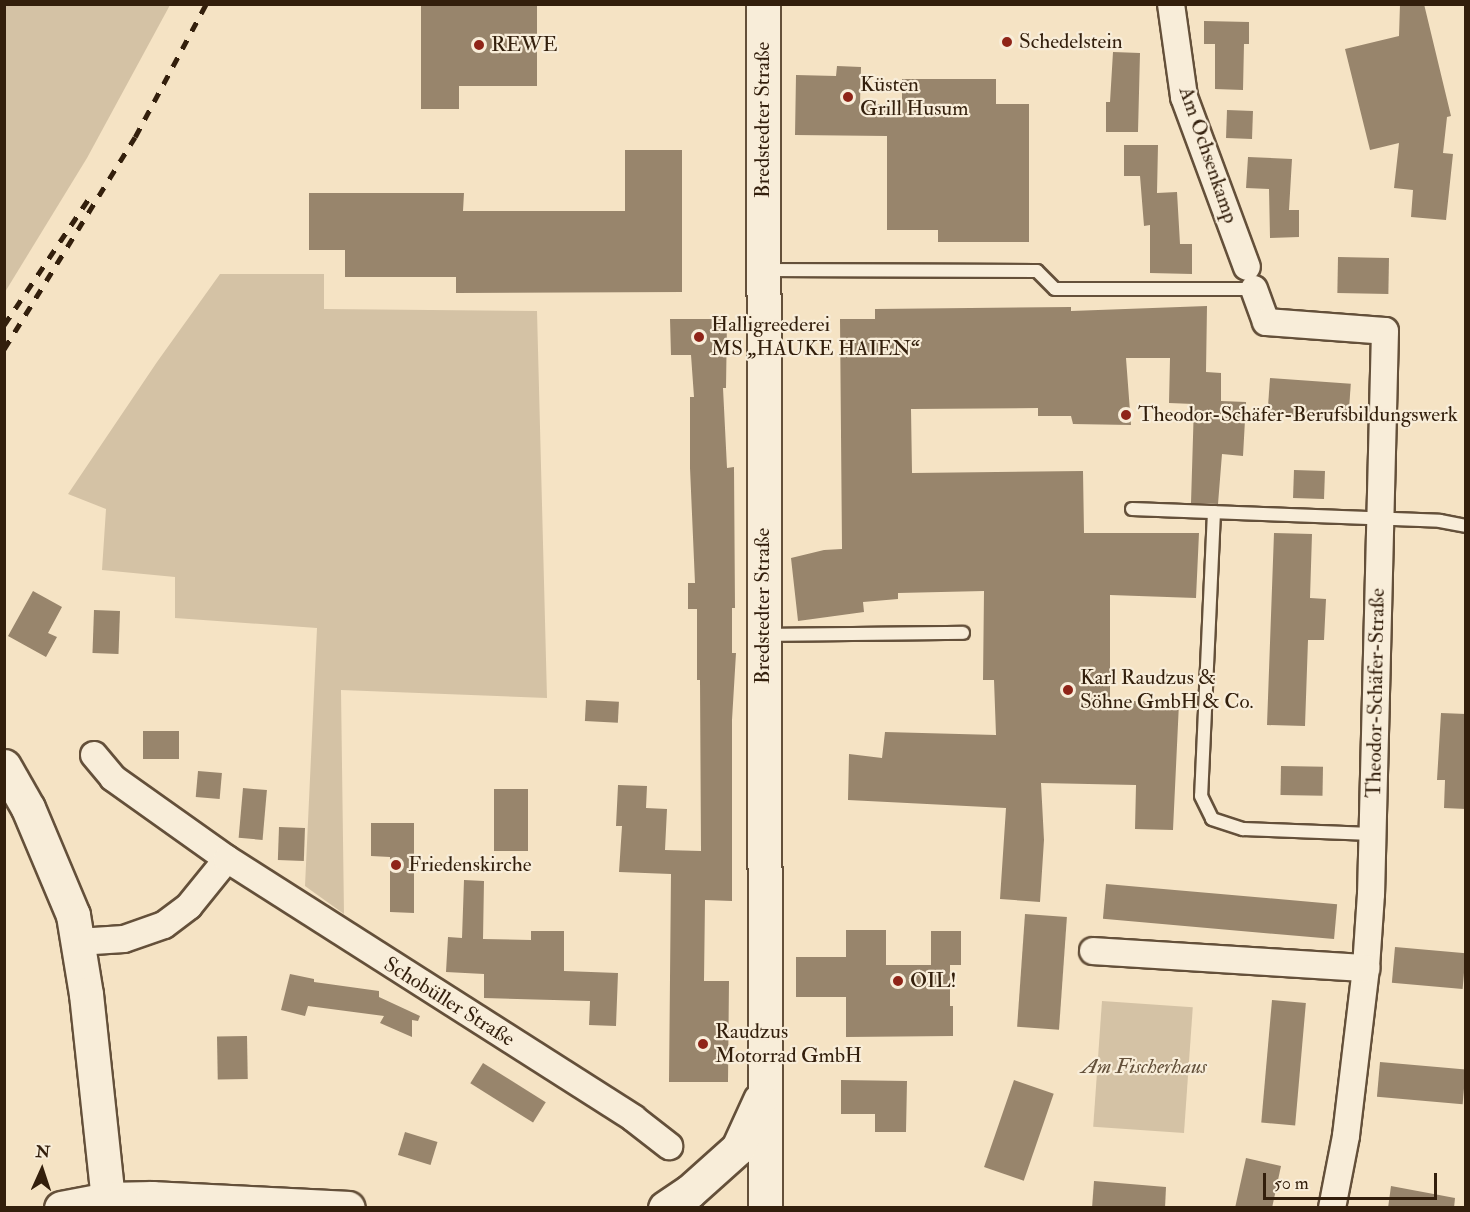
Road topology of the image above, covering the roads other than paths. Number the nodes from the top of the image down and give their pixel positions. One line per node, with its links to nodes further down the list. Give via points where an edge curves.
1 (763, 4): 3 (main road, Bredstedter Straße)
2 (1171, 4): 4 (street, Am Ochsenkamp, via 1184,97)
3 (764, 270): 4 (lane, via 1037,271 1055,289); 10 (main road, Bredstedter Straße)
4 (1251, 278): 7 (street, Theodor-Schäfer-Straße, via 1266,322 1385,331)
5 (1132, 509): 6 (lane)
6 (1214, 512): 7 (lane); 13 (lane, via 1201,796 1212,819 1244,829)
7 (1380, 519): 8 (lane); 13 (street, Theodor-Schäfer-Straße)
8 (1466, 526)
9 (963, 633): 10 (lane)
10 (763, 635): 18 (main road, Bredstedter Straße)
11 (94, 755): 14 (street, Schobüller Straße, via 113,778)
12 (4, 766): 15 (main road, via 51,860 73,915)
13 (1372, 834): 17 (street, Theodor-Schäfer-Straße)
14 (227, 859): 15 (street, via 189,906 164,925 124,939); 19 (street, Schobüller Straße, via 633,1118)
15 (78, 942): 20 (main road)
16 (1093, 951): 17 (street)
17 (1366, 968): 25 (street, Theodor-Schäfer-Straße, via 1347,1136)
18 (765, 1088): 23 (main road, via 738,1148); 24 (main road, Bredstedter Straße)
19 (669, 1146)
20 (108, 1199): 21 (main road); 22 (main road)
21 (61, 1208)
22 (348, 1208)
23 (665, 1208)
24 (765, 1208)
25 (1332, 1208)

